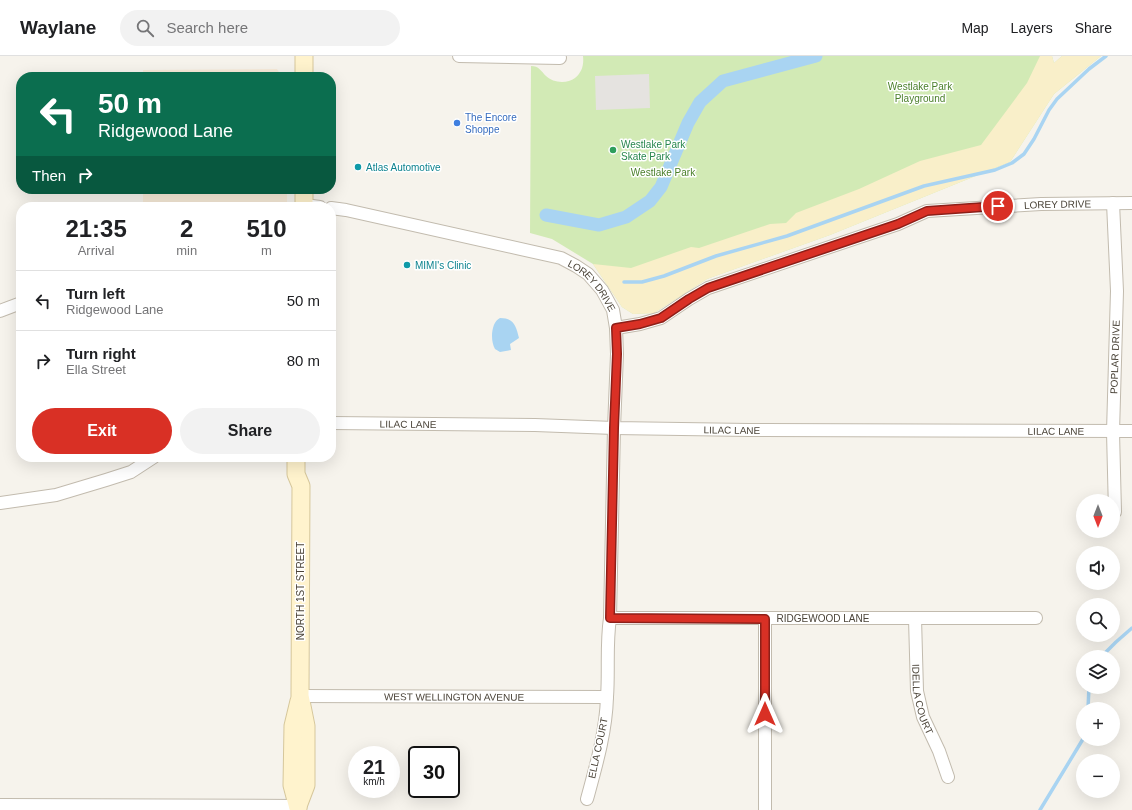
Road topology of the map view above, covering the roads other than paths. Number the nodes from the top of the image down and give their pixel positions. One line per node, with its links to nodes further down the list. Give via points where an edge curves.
1 (304, 56): 4 (main road)
2 (459, 56): 3 (street)
3 (560, 58)
4 (304, 72)
5 (1114, 203): 6 (street, LOREY DRIVE); 10 (street, LOREY DRIVE, via 1041,204 927,211 898,224 708,288 661,318); 14 (street, POPLAR DRIVE, via 1117,292)
6 (1132, 203)
7 (336, 209): 10 (street, LOREY DRIVE, via 561,258 588,274 602,290 612,310)
8 (16, 305): 9 (street)
9 (0, 311)
10 (616, 328): 12 (street, ELLA COURT)
11 (336, 422): 12 (street, LILAC LANE)
12 (614, 428): 14 (street, LILAC LANE); 21 (street, ELLA COURT)
13 (1132, 431): 14 (street, LILAC LANE)
14 (1113, 432): 19 (street, POPLAR DRIVE)
15 (146, 462): 20 (street, via 131,472 56,495)
16 (296, 462): 18 (main road, NORTH 1ST STREET, via 296,474)
17 (307, 462): 18 (main road, NORTH 1ST STREET, via 306,474)
18 (301, 486): 25 (main road, NORTH 1ST STREET)
19 (1115, 494)
20 (0, 503)
21 (610, 618): 24 (street, RIDGEWOOD LANE); 26 (street, ELLA COURT)
22 (915, 618): 23 (street, RIDGEWOOD LANE); 24 (street, RIDGEWOOD LANE); 27 (street, IDELLA COURT, via 917,692 923,716)
23 (1036, 618)
24 (765, 619): 31 (street)
25 (300, 696): 26 (street, WEST WELLINGTON AVENUE); 30 (main road, NORTH 1ST STREET, via 293,726 292,785)
26 (607, 698): 28 (street, ELLA COURT, via 602,737)
27 (948, 777)
28 (587, 799)
29 (0, 805): 30 (street)
30 (298, 808)
31 (765, 810)

